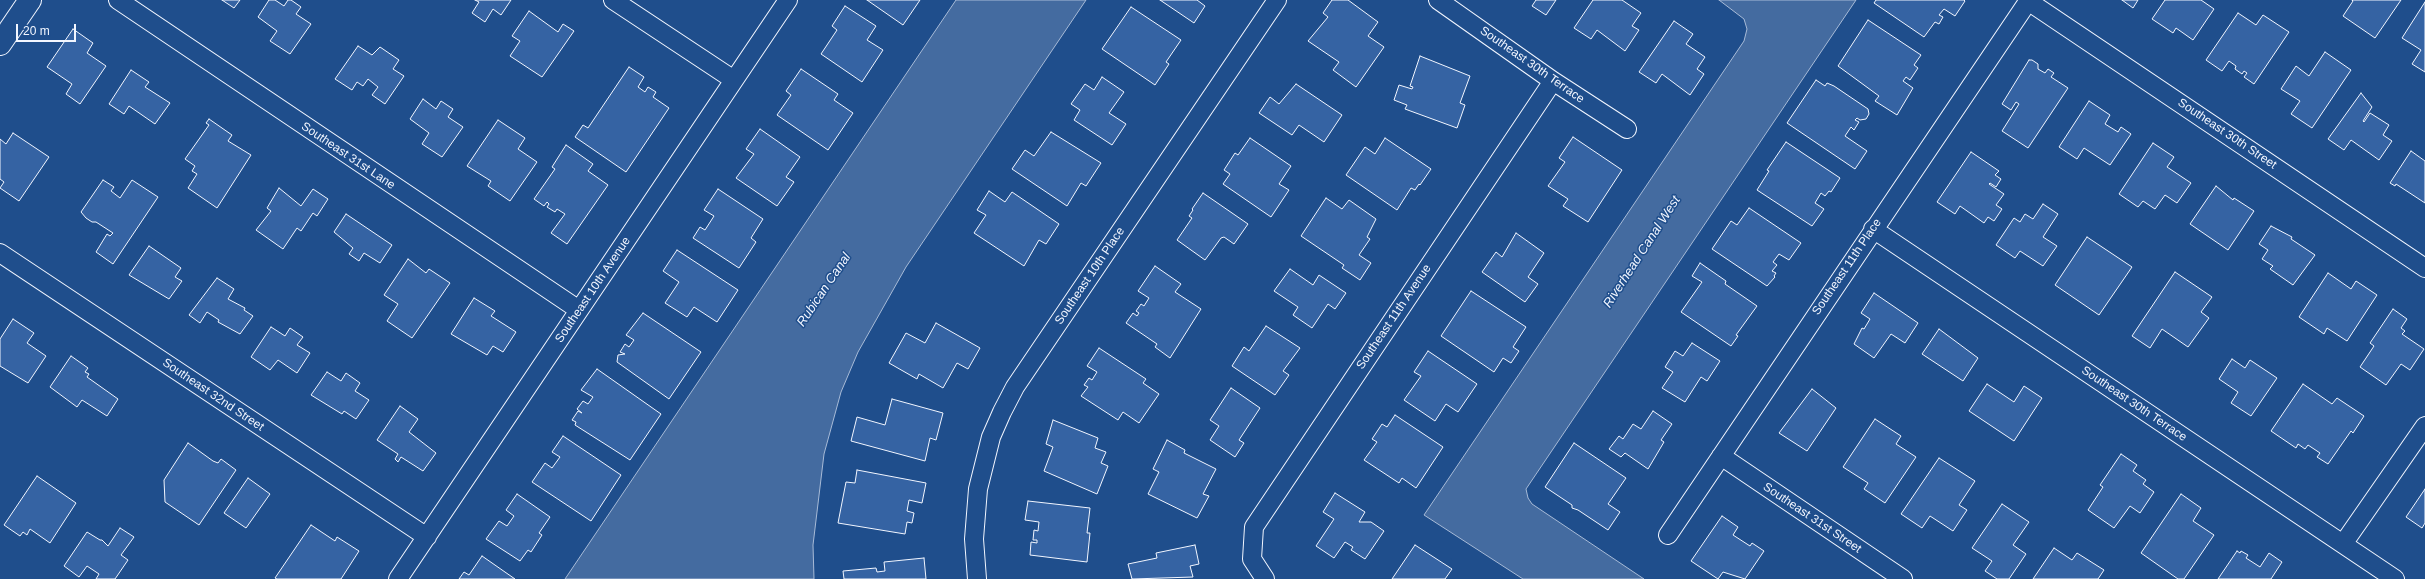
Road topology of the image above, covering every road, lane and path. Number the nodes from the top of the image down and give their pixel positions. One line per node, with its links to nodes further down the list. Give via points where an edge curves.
1 (30, 0): 8 (main road)
2 (118, 0): 15 (street, Southeast 31st Lane)
3 (613, 0): 9 (street)
4 (788, 0): 9 (street, Southeast 10th Avenue)
5 (1277, 0): 22 (street, Southeast 10th Place, via 1015,387 1002,412 978,489 974,540)
6 (1438, 0): 10 (street, Southeast 30th Terrace)
7 (2029, 1): 12 (street, Southeast 11th Place); 14 (street, Southeast 30th Street)
8 (0, 44)
9 (734, 80): 15 (street, Southeast 10th Avenue)
10 (1553, 81): 11 (street, Southeast 30th Terrace); 23 (street, Southeast 11th Avenue, via 1254,527 1252,559)
11 (1627, 129)
12 (1873, 229): 17 (street, Southeast 11th Place); 20 (street, Southeast 30th Terrace)
13 (0, 253): 19 (street, Southeast 32nd Street)
14 (2425, 268)
15 (579, 310): 19 (street, Southeast 10th Avenue)
16 (2425, 426): 20 (street)
17 (1721, 456): 18 (street, Southeast 11th Place); 24 (street, Southeast 31st Street)
18 (1668, 535)
19 (426, 537): 21 (street, Southeast 10th Avenue)
20 (2343, 544): 25 (street, Southeast 30th Terrace)
21 (398, 579)
22 (977, 579)
23 (1265, 579)
24 (1903, 579)
25 (2395, 579)

